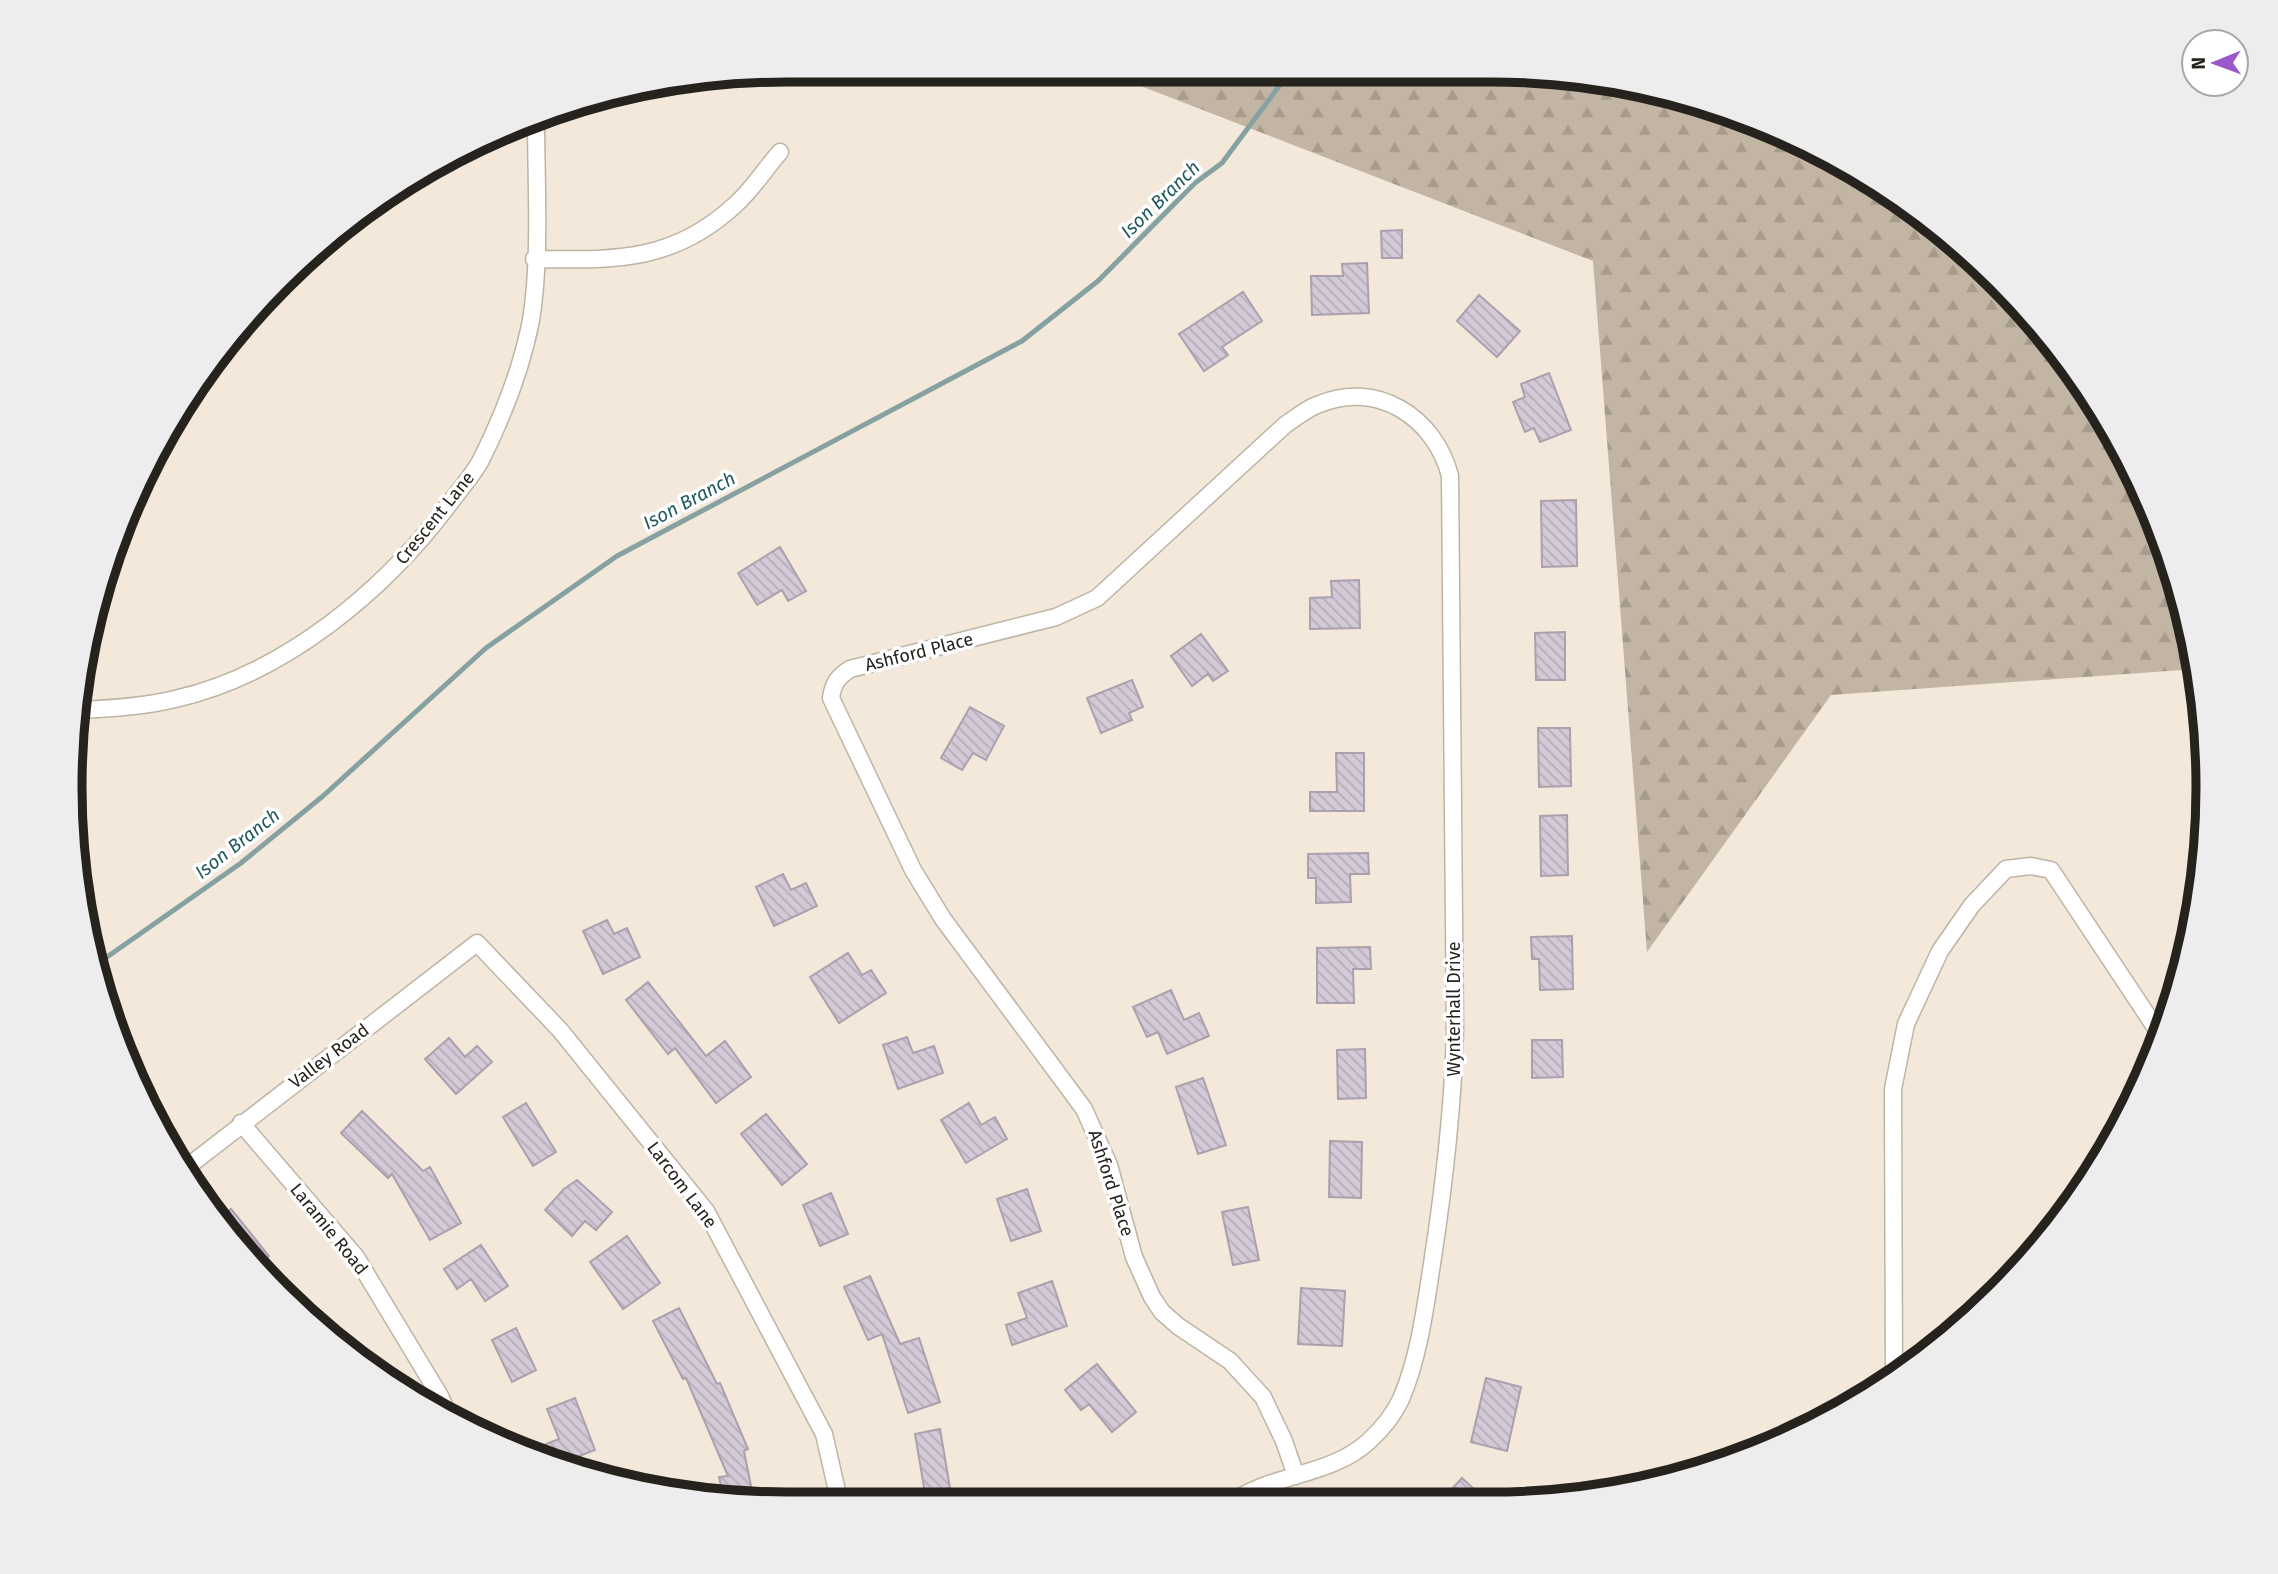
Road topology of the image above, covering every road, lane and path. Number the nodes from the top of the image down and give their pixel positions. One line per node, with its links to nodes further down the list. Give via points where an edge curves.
1 (536, 129): 3 (street, Crescent Lane)
2 (780, 152): 3 (street, via 736,204 703,231 657,253 602,260)
3 (534, 260): 4 (street, Crescent Lane, via 531,320 510,390 480,462 431,528 371,592 321,632 235,679 176,699)
4 (87, 710)
5 (1454, 726): 12 (street, Wynterhall Drive, via 1453,1101 1428,1290 1408,1377 1393,1412 1368,1442 1341,1460); 12 (street, Ashford Place, via 1452,505 1445,457 1423,425 1404,409 1381,399 1360,397 1317,405 1285,425 1097,598 1056,617 858,667 839,677 832,687 836,712 913,870 969,956 1084,1109 1109,1165 1134,1257 1152,1297 1162,1312 1230,1361 1263,1396)
6 (477, 943): 8 (street, Valley Road); 13 (street, Larcom Lane, via 560,1030 706,1211 824,1434)
7 (2154, 1025): 10 (street, via 2051,870 2031,866 2006,869 1972,905 1940,951 1906,1024 1893,1089)
8 (241, 1123): 9 (street, Valley Road); 11 (street, Laramie Road, via 356,1257)
9 (192, 1164)
10 (1894, 1365)
11 (442, 1401)
12 (1296, 1476): 14 (street, Wynterhall Drive)
13 (837, 1492)
14 (1253, 1492)

